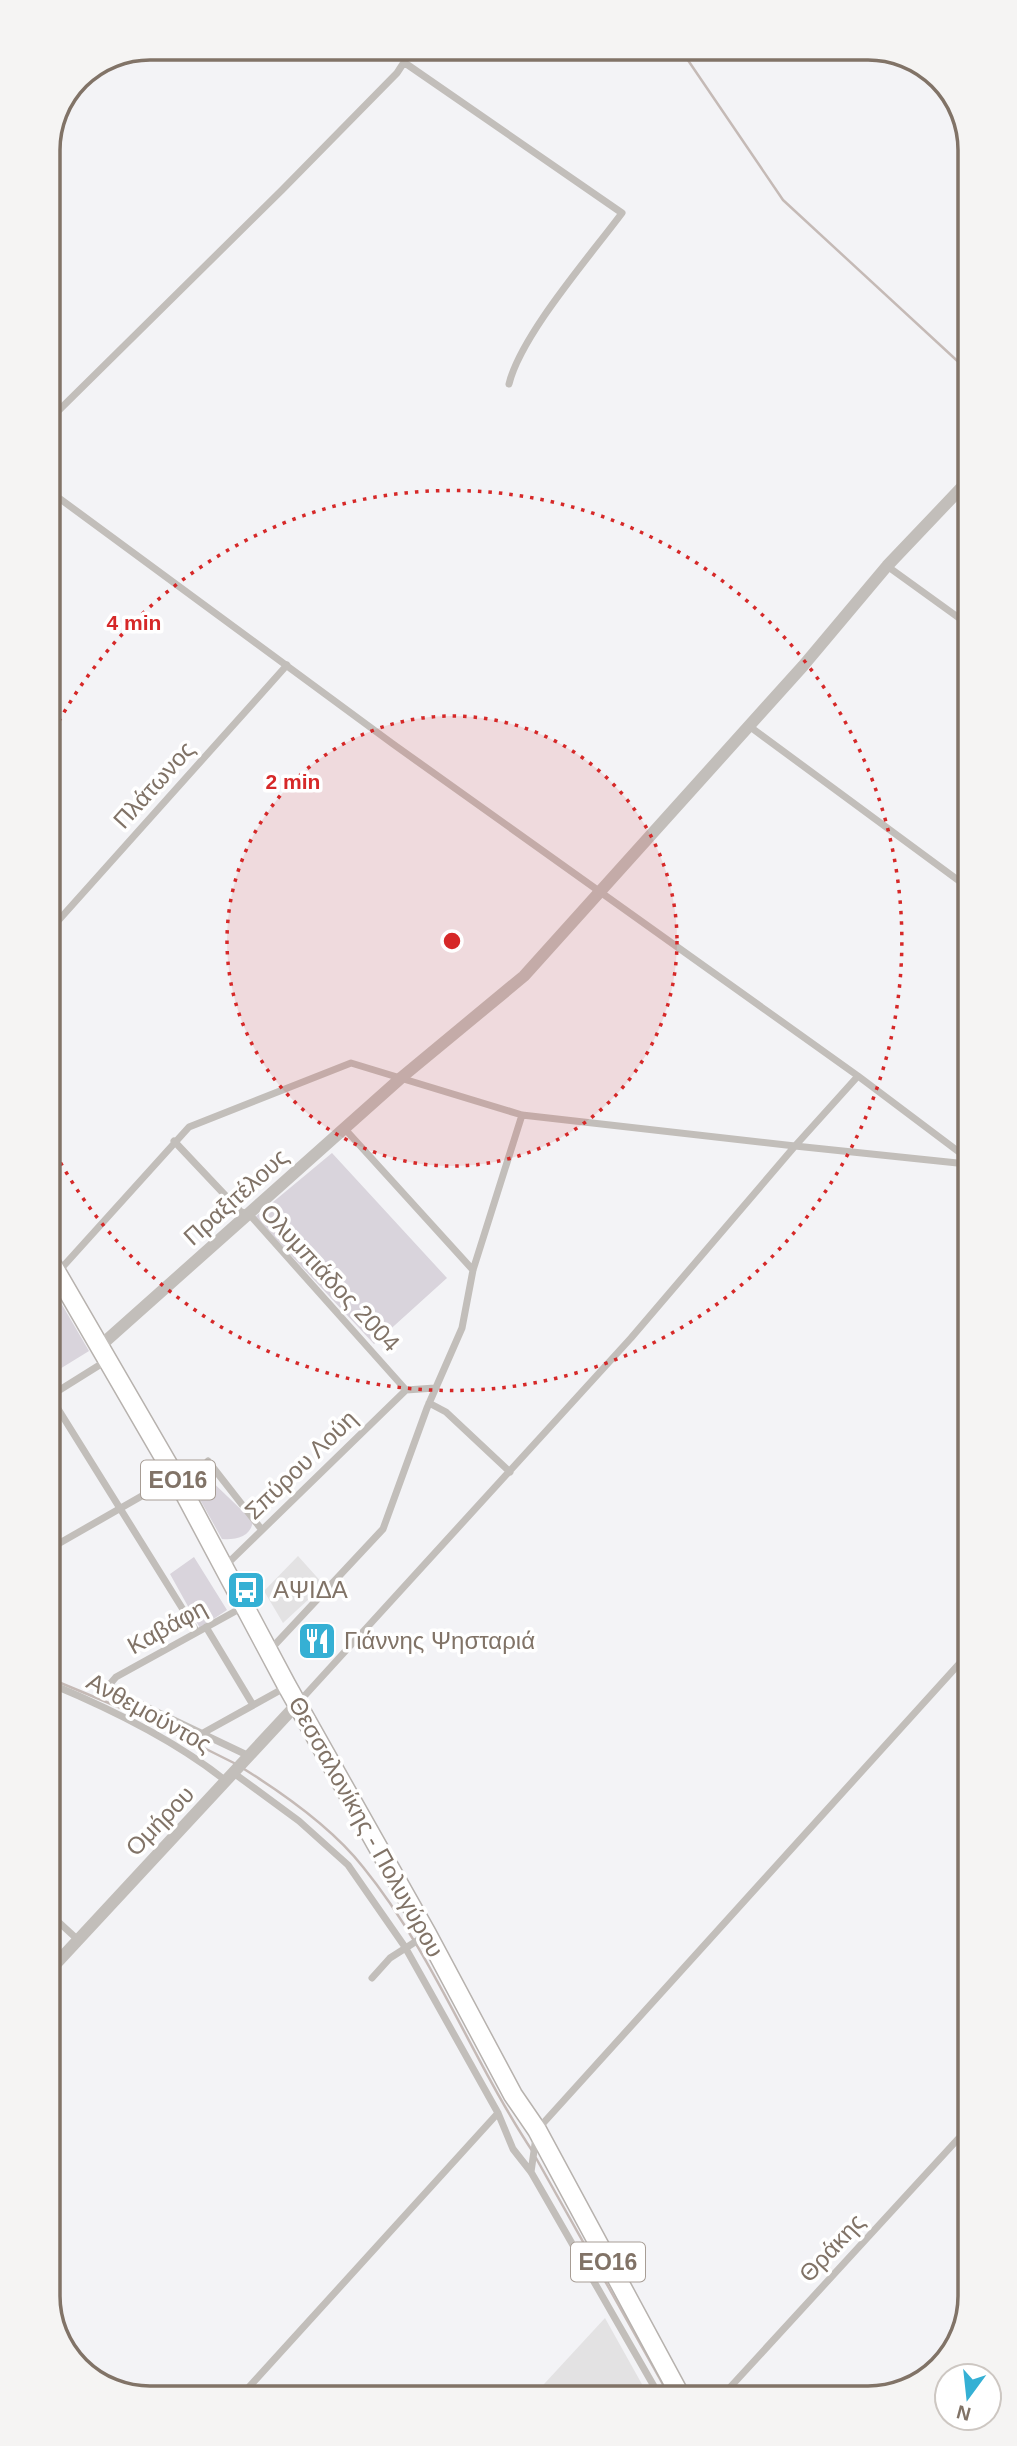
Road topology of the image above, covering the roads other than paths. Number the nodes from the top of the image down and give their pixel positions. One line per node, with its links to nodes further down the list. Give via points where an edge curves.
1 (407, 60): 2 (street)
2 (405, 63): 3 (street, via 622,214 530,339); 4 (street)
3 (509, 384)
4 (60, 409)
5 (958, 491): 7 (street, Πραξιτέλους)
6 (60, 499): 9 (street)
7 (887, 566): 8 (street); 10 (street, Πραξιτέλους)
8 (958, 617)
9 (287, 665): 12 (street); 13 (street, Πλάτωνος)
10 (749, 726): 11 (street); 12 (street, Πραξιτέλους)
11 (958, 880)
12 (601, 892): 14 (street); 15 (street, Πραξιτέλους, via 510,989)
13 (60, 919)
14 (858, 1076): 19 (street); 20 (street)
15 (402, 1077): 16 (street); 17 (street, Πραξιτέλους); 18 (street, via 351,1063 189,1127)
16 (522, 1115): 19 (street); 24 (street)
17 (344, 1128): 22 (street, Πραξιτέλους); 24 (street)
18 (174, 1141): 22 (street, Ολυμπιάδος 2004); 23 (street)
19 (795, 1146): 21 (street); 33 (street)
20 (958, 1151)
21 (958, 1163)
22 (249, 1214): 26 (street, Πραξιτέλους); 29 (street, Ολυμπιάδος 2004)
23 (60, 1261)
24 (473, 1270): 28 (street, via 462,1328)
25 (60, 1278): 26 (main road, Θεσσαλονίκης - Πολυγύρου / ΕΟ16)
26 (103, 1354): 27 (street); 34 (main road, Θεσσαλονίκης - Πολυγύρου / ΕΟ16)
27 (60, 1388)
28 (435, 1388): 29 (street); 30 (street)
29 (406, 1390): 36 (street, Σπύρου Λούη)
30 (429, 1403): 33 (street, via 446,1412); 42 (street, via 383,1529)
31 (60, 1412): 35 (street)
32 (208, 1461): 34 (street); 36 (street)
33 (510, 1472): 47 (street)
34 (178, 1480): 35 (street); 38 (main road, Θεσσαλονίκης - Πολυγύρου / ΕΟ16)
35 (121, 1508): 37 (street); 41 (street)
36 (262, 1530): 38 (street, Σπύρου Λούη)
37 (60, 1543)
38 (223, 1568): 39 (main road, Θεσσαλονίκης - Πολυγύρου / ΕΟ16)
39 (244, 1606): 40 (street, Καβάφη); 42 (main road, Θεσσαλονίκης - Πολυγύρου / ΕΟ16)
40 (206, 1627): 41 (street, Καβάφη); 48 (street)
41 (197, 1632): 44 (street, Καβάφη)
42 (269, 1651): 45 (main road, Θεσσαλονίκης - Πολυγύρου / ΕΟ16)
43 (958, 1665): 59 (street)
44 (110, 1684): 49 (street, Ανθεμούντος, via 117,1693)
45 (287, 1686): 47 (main road, Θεσσαλονίκης - Πολυγύρου / ΕΟ16); 48 (street)
46 (60, 1689): 51 (street, Ανθεμούντος)
47 (298, 1703): 50 (street, Ομήρου); 53 (main road, Θεσσαλονίκης - Πολυγύρου / ΕΟ16)
48 (253, 1705): 49 (street)
49 (203, 1733): 50 (street, Ανθεμούντος)
50 (247, 1755): 51 (street, Ομήρου)
51 (231, 1778): 54 (street, Ομήρου); 55 (street, Ανθεμούντος, via 299,1821 348,1866)
52 (60, 1923): 54 (street)
53 (427, 1934): 55 (street); 59 (main road, Θεσσαλονίκης - Πολυγύρου / ΕΟ16, via 513,2095)
54 (77, 1939): 56 (street, Ομήρου)
55 (405, 1947): 57 (street); 58 (street, Ανθεμούντος)
56 (60, 1959)
57 (372, 1978)
58 (498, 2113): 61 (street, Ανθεμούντος, via 513,2149); 62 (street)
59 (537, 2130): 61 (street); 64 (main road, Θεσσαλονίκης - Πολυγύρου / ΕΟ16)
60 (958, 2139): 65 (street, Θράκης)
61 (531, 2172): 63 (street, Ανθεμούντος)
62 (250, 2386)
63 (654, 2386)
64 (675, 2386)
65 (731, 2386)

